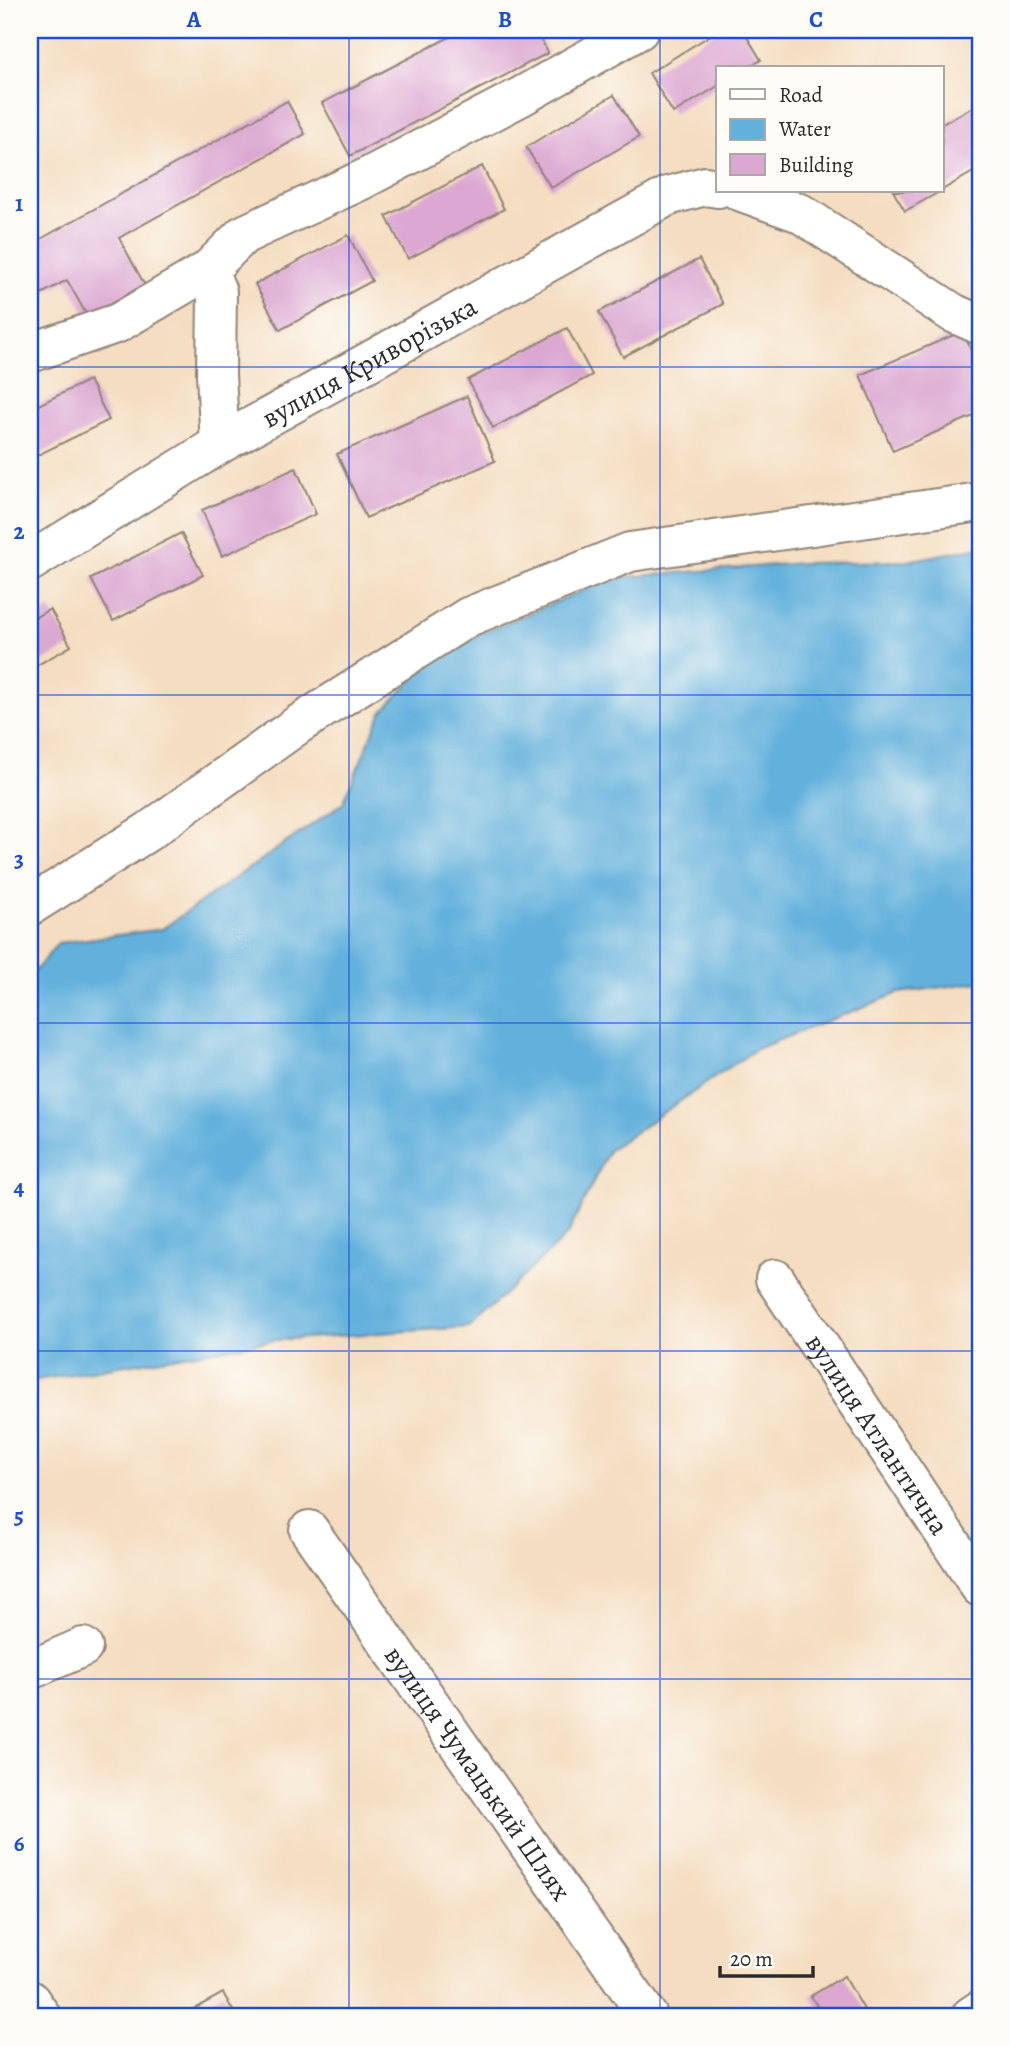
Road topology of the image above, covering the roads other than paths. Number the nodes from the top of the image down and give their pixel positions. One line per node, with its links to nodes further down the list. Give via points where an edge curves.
1 (639, 30): 4 (street, via 362,180 243,235)
2 (716, 188): 7 (street, вулиця Криворізька, via 668,196)
3 (742, 192): 5 (street, via 800,214 953,313)
4 (208, 270): 6 (street, via 118,323); 7 (street, via 217,292)
5 (980, 325)
6 (30, 353)
7 (220, 444): 9 (street, вулиця Криворізька)
8 (980, 502): 10 (street, via 630,552 468,617 299,724 149,831)
9 (30, 562)
10 (30, 906)
11 (775, 1279): 13 (street, вулиця Атлантична)
12 (309, 1530): 19 (street, вулиця Чумацький Шлях)
13 (980, 1587)
14 (83, 1647): 15 (street)
15 (30, 1670)
16 (30, 2000): 18 (street)
17 (980, 2010): 20 (street)
18 (41, 2016)
19 (648, 2016)
20 (971, 2016)

